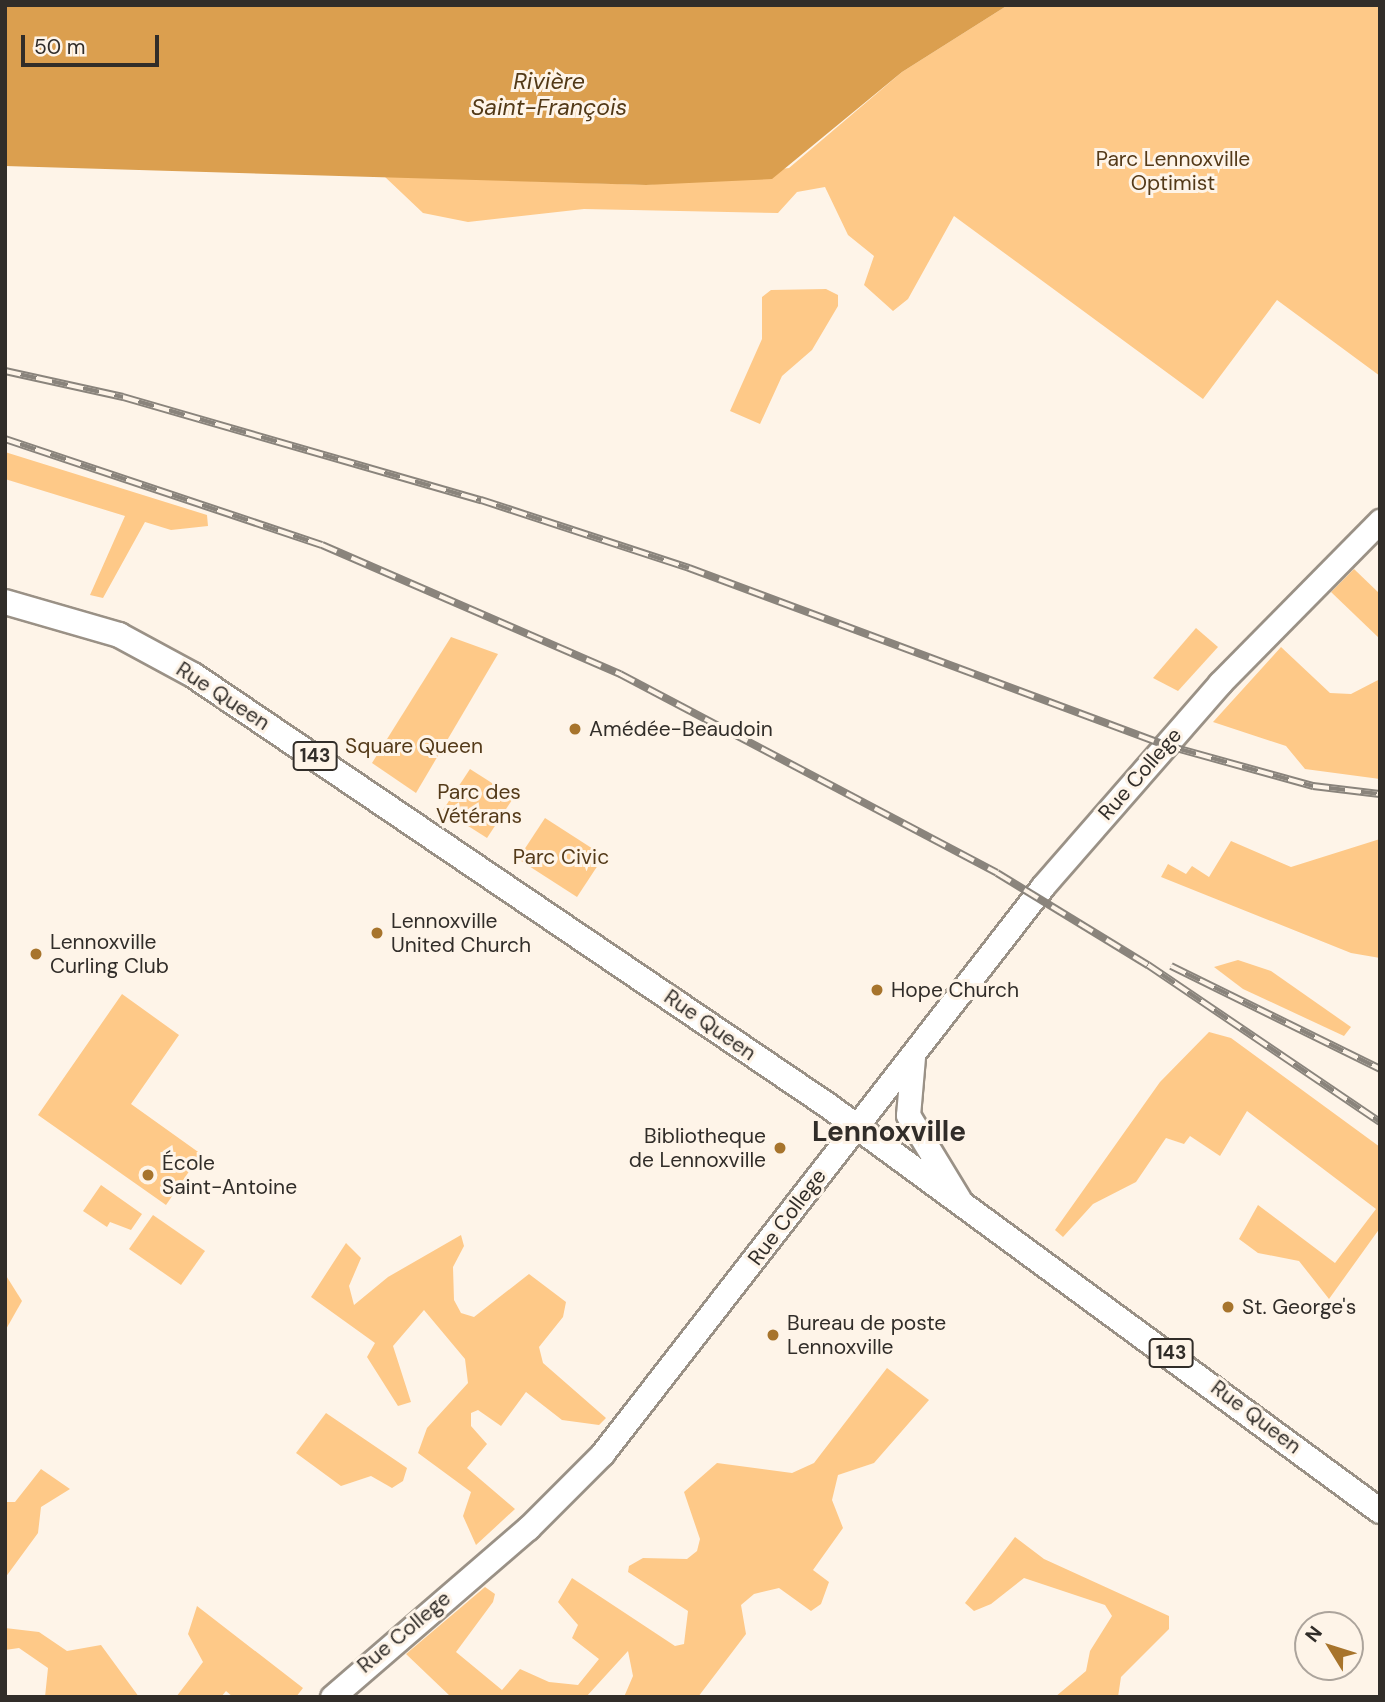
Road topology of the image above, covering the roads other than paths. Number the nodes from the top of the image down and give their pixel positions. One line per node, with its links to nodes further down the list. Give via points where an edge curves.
1 (1380, 521): 3 (main road, Rue College, via 1172,736)
2 (5, 602): 4 (main road, Rue Queen / 143, via 119,635 193,675)
3 (919, 1042): 4 (main road, Rue College); 5 (main road, via 906,1082 908,1115)
4 (857, 1126): 5 (main road, Rue Queen / 143); 7 (main road, Rue College, via 576,1483)
5 (959, 1199): 6 (main road, Rue Queen / 143)
6 (1380, 1511)
7 (332, 1697)

